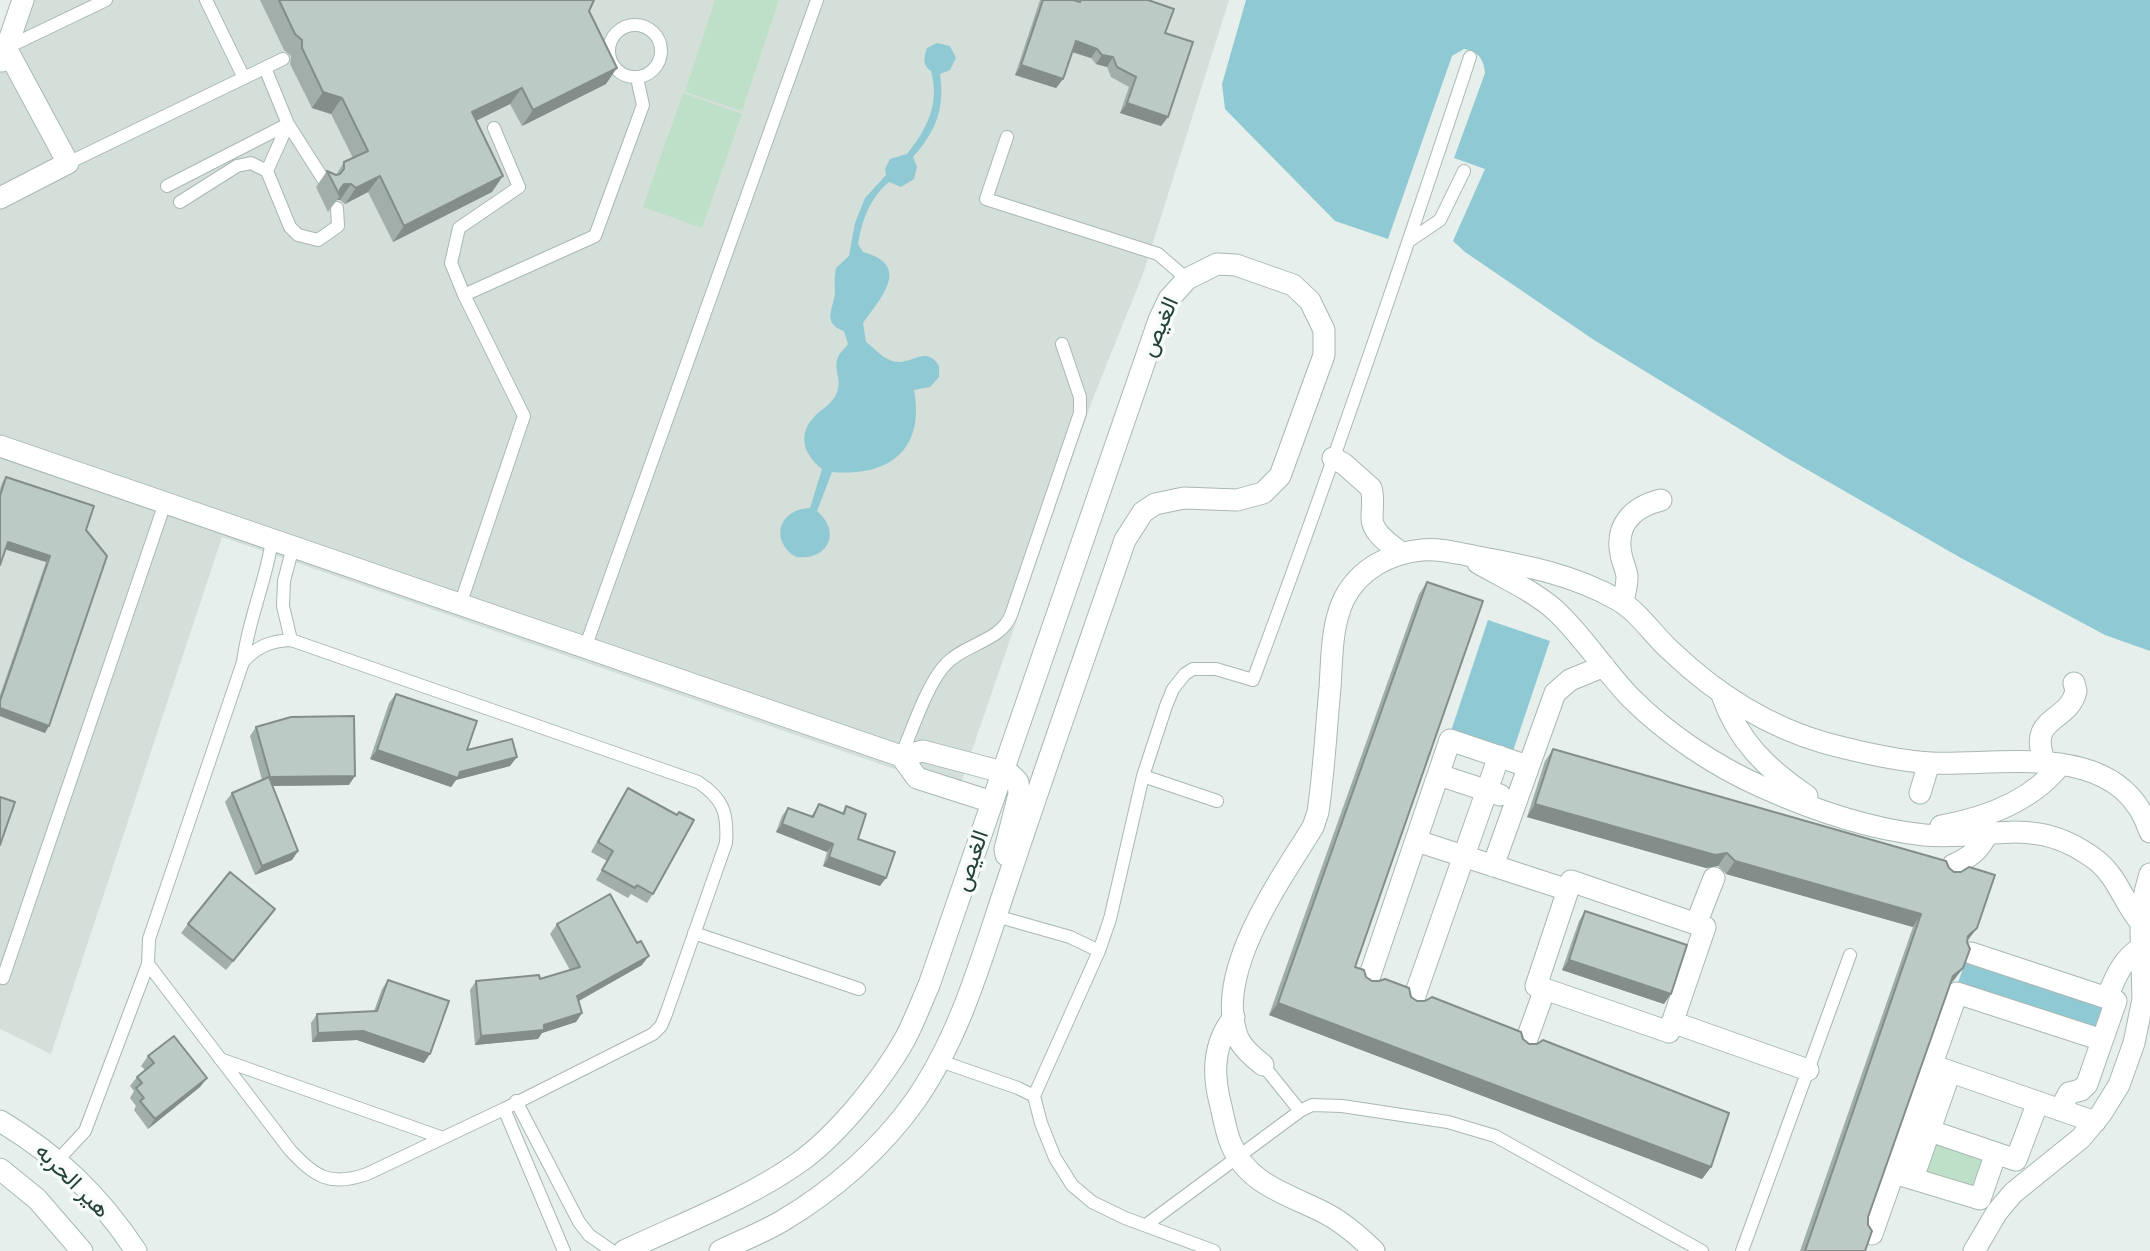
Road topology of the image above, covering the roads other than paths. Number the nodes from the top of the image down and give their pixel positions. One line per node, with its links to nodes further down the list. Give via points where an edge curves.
1 (23, 0): 5 (street)
2 (106, 0): 5 (lane)
3 (206, 0): 9 (lane)
4 (817, 0): 37 (lane)
5 (3, 57): 14 (street)
6 (1470, 57): 22 (lane)
7 (283, 59): 8 (lane)
8 (265, 68): 9 (lane); 11 (lane)
9 (244, 78): 14 (lane)
10 (637, 78): 10 (lane, via 655,69 662,50 654,32 635,24 611,38 609,57 619,73); 24 (lane, via 643,105 595,236)
11 (288, 124): 15 (lane); 17 (lane); 18 (lane)
12 (494, 128): 24 (lane, via 519,187 459,228 451,262)
13 (1007, 137): 23 (lane, via 986,199 1158,254)
14 (68, 163): 19 (street)
15 (267, 171): 20 (lane, via 251,163 237,166); 21 (lane, via 289,227 298,235 318,240 328,234 338,226)
16 (1464, 171): 22 (lane, via 1440,220)
17 (325, 183)
18 (167, 186)
19 (0, 198)
20 (180, 202)
21 (338, 208)
22 (1409, 241): 27 (lane)
23 (1187, 279): 47 (street, الغيص, via 1169,299 1159,320); 62 (street, الغيص, via 1217,264 1236,265 1293,285 1319,316 1324,355 1280,476 1263,493 1237,500 1184,498 1155,504 1143,512 1125,540)
24 (464, 295): 35 (lane, via 524,416)
25 (1062, 344): 42 (lane, via 1080,397 1080,413 1012,615 1003,628 946,663)
26 (0, 446): 29 (street)
27 (1333, 458): 32 (street, via 1371,488 1375,529); 49 (lane, via 1253,680 1216,669 1193,669 1185,674 1166,706)
28 (1661, 500): 34 (street, via 1646,503 1623,526 1619,538 1626,576)
29 (165, 503): 30 (street); 76 (lane)
30 (272, 540): 31 (street); 38 (lane)
31 (293, 547): 35 (street); 36 (lane, via 283,606)
32 (1401, 553): 33 (street, via 1425,549); 82 (street, via 1364,572 1339,613 1318,812 1251,930 1237,970)
33 (1461, 554): 34 (street, via 1565,575); 39 (street, via 1554,610)
34 (1622, 603): 41 (street)
35 (460, 605): 37 (street)
36 (291, 640): 38 (lane, via 264,645); 70 (lane, via 683,776 712,792 728,822 726,844)
37 (585, 648): 42 (street)
38 (243, 662): 75 (lane, via 149,939)
39 (1604, 666): 46 (street, via 1570,680 1555,693); 56 (street, via 1632,698 1683,740 1760,786)
40 (2074, 682): 45 (street, via 2076,691 2067,709 2044,728 2040,744)
41 (1722, 695): 44 (street, via 1769,721 1826,743); 56 (street, via 1749,748)
42 (901, 756): 47 (street, via 923,751); 54 (street, via 917,778)
43 (1499, 756): 46 (street); 48 (street, via 1450,740); 50 (street)
44 (1929, 762): 45 (street); 51 (street)
45 (2053, 763): 55 (street, via 2108,778); 57 (street, via 2055,772)
46 (1527, 766): 52 (street)
47 (1002, 772): 54 (street, الغيص); 62 (street, via 1015,777 1019,786 1004,849)
48 (1438, 775): 50 (street); 59 (street)
49 (1143, 776): 53 (lane); 72 (lane)
50 (1487, 791): 52 (street); 60 (street)
51 (1920, 793)
52 (1516, 800): 61 (street)
53 (1217, 801)
54 (992, 802): 112 (street, الغيص, via 929,985 905,1039 846,1119 803,1160 762,1186)
55 (2145, 805): 58 (street)
56 (1837, 821): 57 (street, via 1923,835)
57 (1989, 827): 63 (street, via 1978,851 1953,865); 69 (street, via 2038,832 2079,848 2113,878)
58 (2150, 832)
59 (1417, 841): 60 (street); 77 (street)
60 (1464, 856): 61 (street); 81 (street)
61 (1493, 866): 66 (street)
62 (1011, 871): 67 (street, الغيص)
63 (1950, 872)
64 (2150, 874): 69 (street)
65 (1714, 878): 68 (street)
66 (1568, 890): 68 (street, via 1572,881); 79 (street, via 1535,986)
67 (996, 916): 72 (lane, via 1070,937); 87 (street, الغيص)
68 (1696, 924): 83 (street, via 1705,927)
69 (2142, 924): 71 (street)
70 (694, 933): 78 (lane); 92 (lane, via 661,1027)
71 (2142, 947): 80 (street, via 2122,966); 98 (street, via 2143,999 2134,1043 2119,1085)
72 (1099, 951): 91 (lane)
73 (1971, 953): 80 (street)
74 (1850, 955): 90 (lane)
75 (148, 964): 86 (lane); 103 (lane, via 85,1131)
76 (3, 978)
77 (1368, 981)
78 (859, 989)
79 (1545, 989): 83 (street, via 1669,1032); 85 (street)
80 (2107, 998): 84 (street, via 2116,1001)
81 (1413, 1001)
82 (1234, 1017): 88 (street, via 1238,1038); 102 (street, via 1223,1031 1215,1059 1218,1092 1230,1143)
83 (1672, 1022): 90 (street)
84 (2102, 1041): 89 (street, via 1957,993); 95 (street, via 2087,1084 2069,1093)
85 (1525, 1044)
86 (220, 1059): 100 (lane); 100 (lane, via 290,1150 307,1168 330,1180 358,1177)
87 (940, 1061): 91 (lane); 113 (street, الغيص, via 914,1102 872,1151 821,1196 779,1223)
88 (1263, 1065): 96 (lane)
89 (1940, 1069): 93 (street); 99 (street)
90 (1808, 1070): 117 (lane)
91 (1034, 1096): 106 (lane, via 1055,1158 1072,1185 1092,1202)
92 (516, 1101): 94 (lane); 111 (lane, via 579,1222)
93 (2038, 1102): 95 (street); 101 (street, via 2016,1160)
94 (504, 1109): 100 (lane); 110 (lane)
95 (2060, 1110): 98 (street)
96 (1300, 1111): 102 (lane); 116 (lane, via 1312,1105 1342,1105 1448,1122 1495,1136)
97 (0, 1121): 103 (street, هير الحربه)
98 (2095, 1122): 118 (street, via 2013,1193)
99 (1920, 1127): 101 (street); 105 (street)
100 (443, 1138)
101 (1996, 1153): 105 (street, via 1980,1199)
102 (1238, 1157): 106 (lane); 115 (street, via 1263,1184 1344,1224)
103 (58, 1160): 109 (street, هير الحربه)
104 (0, 1169): 108 (street, هير الحربه, via 37,1199)
105 (1904, 1175): 107 (street)
106 (1146, 1225): 114 (lane)
107 (1872, 1234)
108 (82, 1251)
109 (136, 1251)
110 (564, 1251)
111 (612, 1251)
112 (624, 1251)
113 (720, 1251)
114 (1214, 1251)
115 (1374, 1251)
116 (1702, 1251)
117 (1742, 1251)
118 (1974, 1251)

